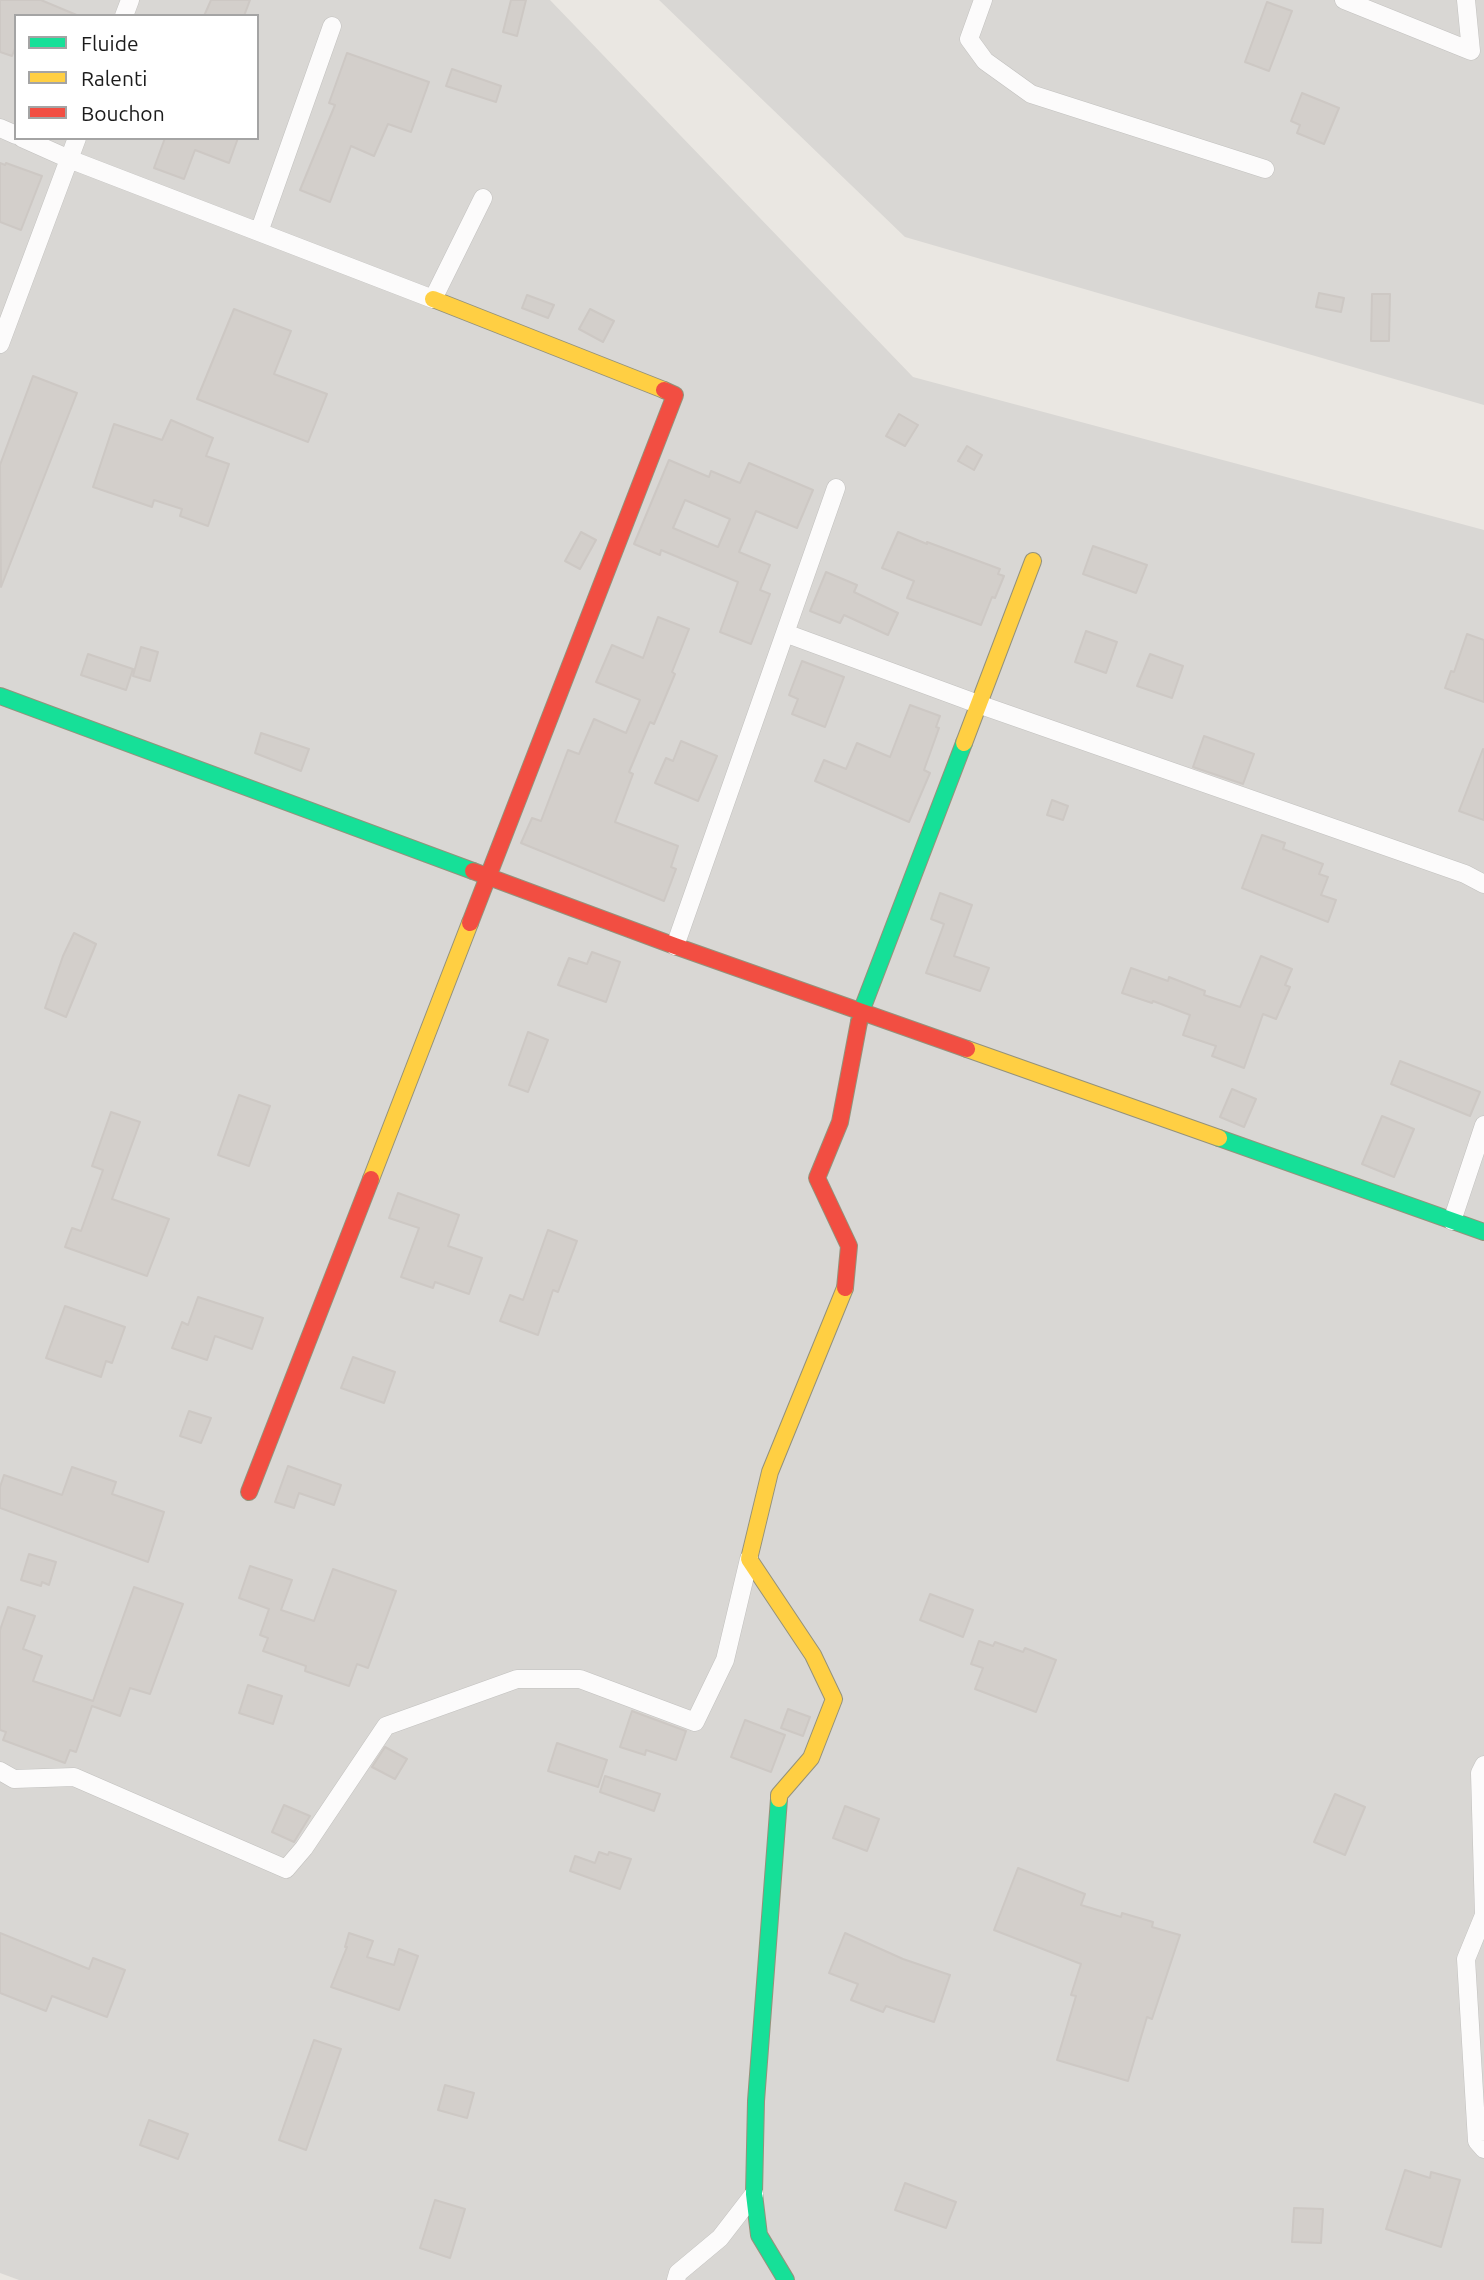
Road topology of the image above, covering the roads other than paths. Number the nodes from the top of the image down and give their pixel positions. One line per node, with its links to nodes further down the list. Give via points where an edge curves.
1 (983, 0): 8 (street, via 969,39 985,61 1031,94)
2 (1344, 0): 3 (street, via 1471,51)
3 (1466, 0)
4 (332, 26): 10 (street)
5 (26, 140): 7 (street)
6 (76, 140): 7 (street)
7 (69, 159): 10 (street); 12 (street)
8 (1265, 169)
9 (482, 198): 11 (street)
10 (259, 232): 11 (street)
11 (433, 299): 18 (street, via 676,395)
12 (0, 344)
13 (836, 488): 15 (street)
14 (1033, 561): 17 (street)
15 (785, 634): 17 (street); 20 (street)
16 (0, 696): 18 (street)
17 (978, 704): 19 (street); 21 (street)
18 (489, 877): 20 (street); 25 (street)
19 (1484, 884)
20 (675, 946): 21 (street)
21 (861, 1012): 23 (street); 26 (street, via 840,1122 817,1178 849,1246 847,1283 770,1472)
22 (1484, 1125): 23 (street)
23 (1452, 1222): 24 (street)
24 (1484, 1232)
25 (249, 1492)
26 (749, 1559): 28 (street, via 725,1660 695,1722 580,1679 503,1683 386,1726 286,1869 74,1777 14,1779); 30 (street, via 813,1655 834,1699 811,1758 779,1796 756,2101)
27 (1484, 1765): 29 (street, via 1480,1773 1484,1915 1466,1959 1477,2141)
28 (0, 1771)
29 (1484, 2149)
30 (754, 2194): 31 (street, via 720,2238 678,2273); 32 (street, via 760,2235)
31 (676, 2280)
32 (786, 2280)

